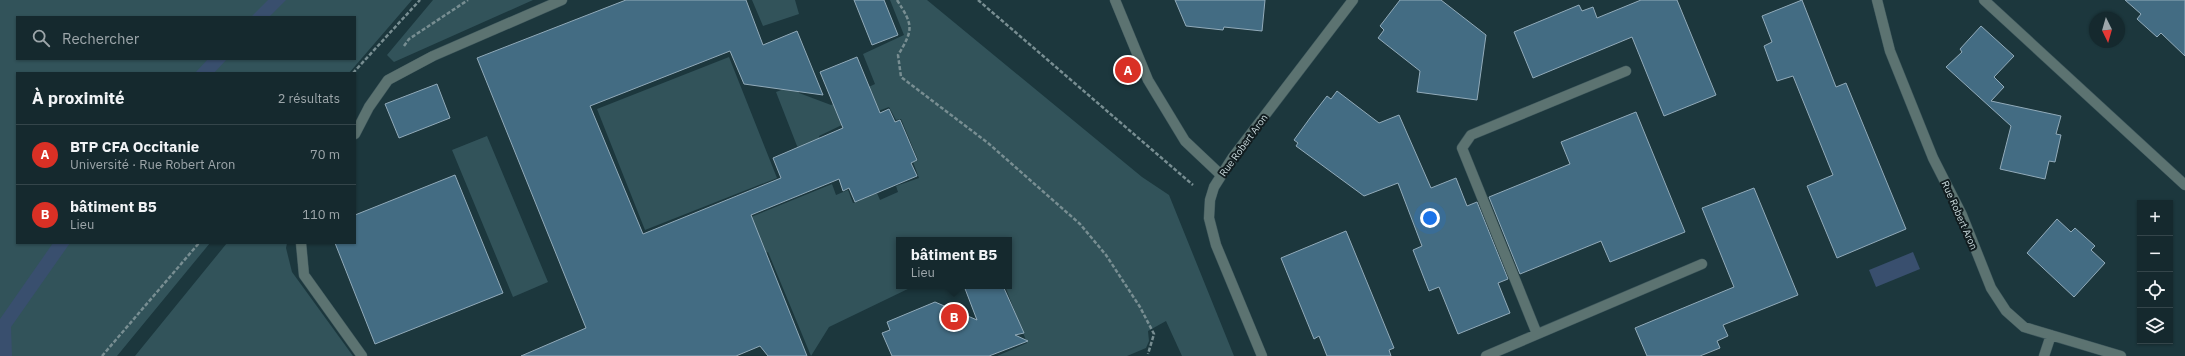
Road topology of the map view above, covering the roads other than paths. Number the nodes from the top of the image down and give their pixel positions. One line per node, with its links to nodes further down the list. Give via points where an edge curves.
1 (562, 0): 7 (street, via 433,56 388,80 372,101)
2 (1114, 0): 8 (street, via 1148,80 1184,141)
3 (1353, 0): 8 (street, Rue Robert Aron)
4 (1877, 0): 13 (street, Rue Robert Aron, via 1890,51 1933,158 1962,215 1991,288 2006,311 2024,326)
5 (1984, 0): 9 (street)
6 (1626, 72): 12 (street, via 1471,135 1462,148)
7 (356, 132)
8 (1221, 174): 15 (street, Rue Robert Aron, via 1210,200 1209,218 1216,245)
9 (2185, 185)
10 (301, 244): 14 (street, via 304,275)
11 (1702, 264): 12 (street)
12 (1537, 334): 16 (street)
13 (2051, 335): 17 (street); 18 (street, Rue Robert Aron)
14 (362, 356)
15 (1262, 356)
16 (1486, 356)
17 (2044, 356)
18 (2121, 356)

